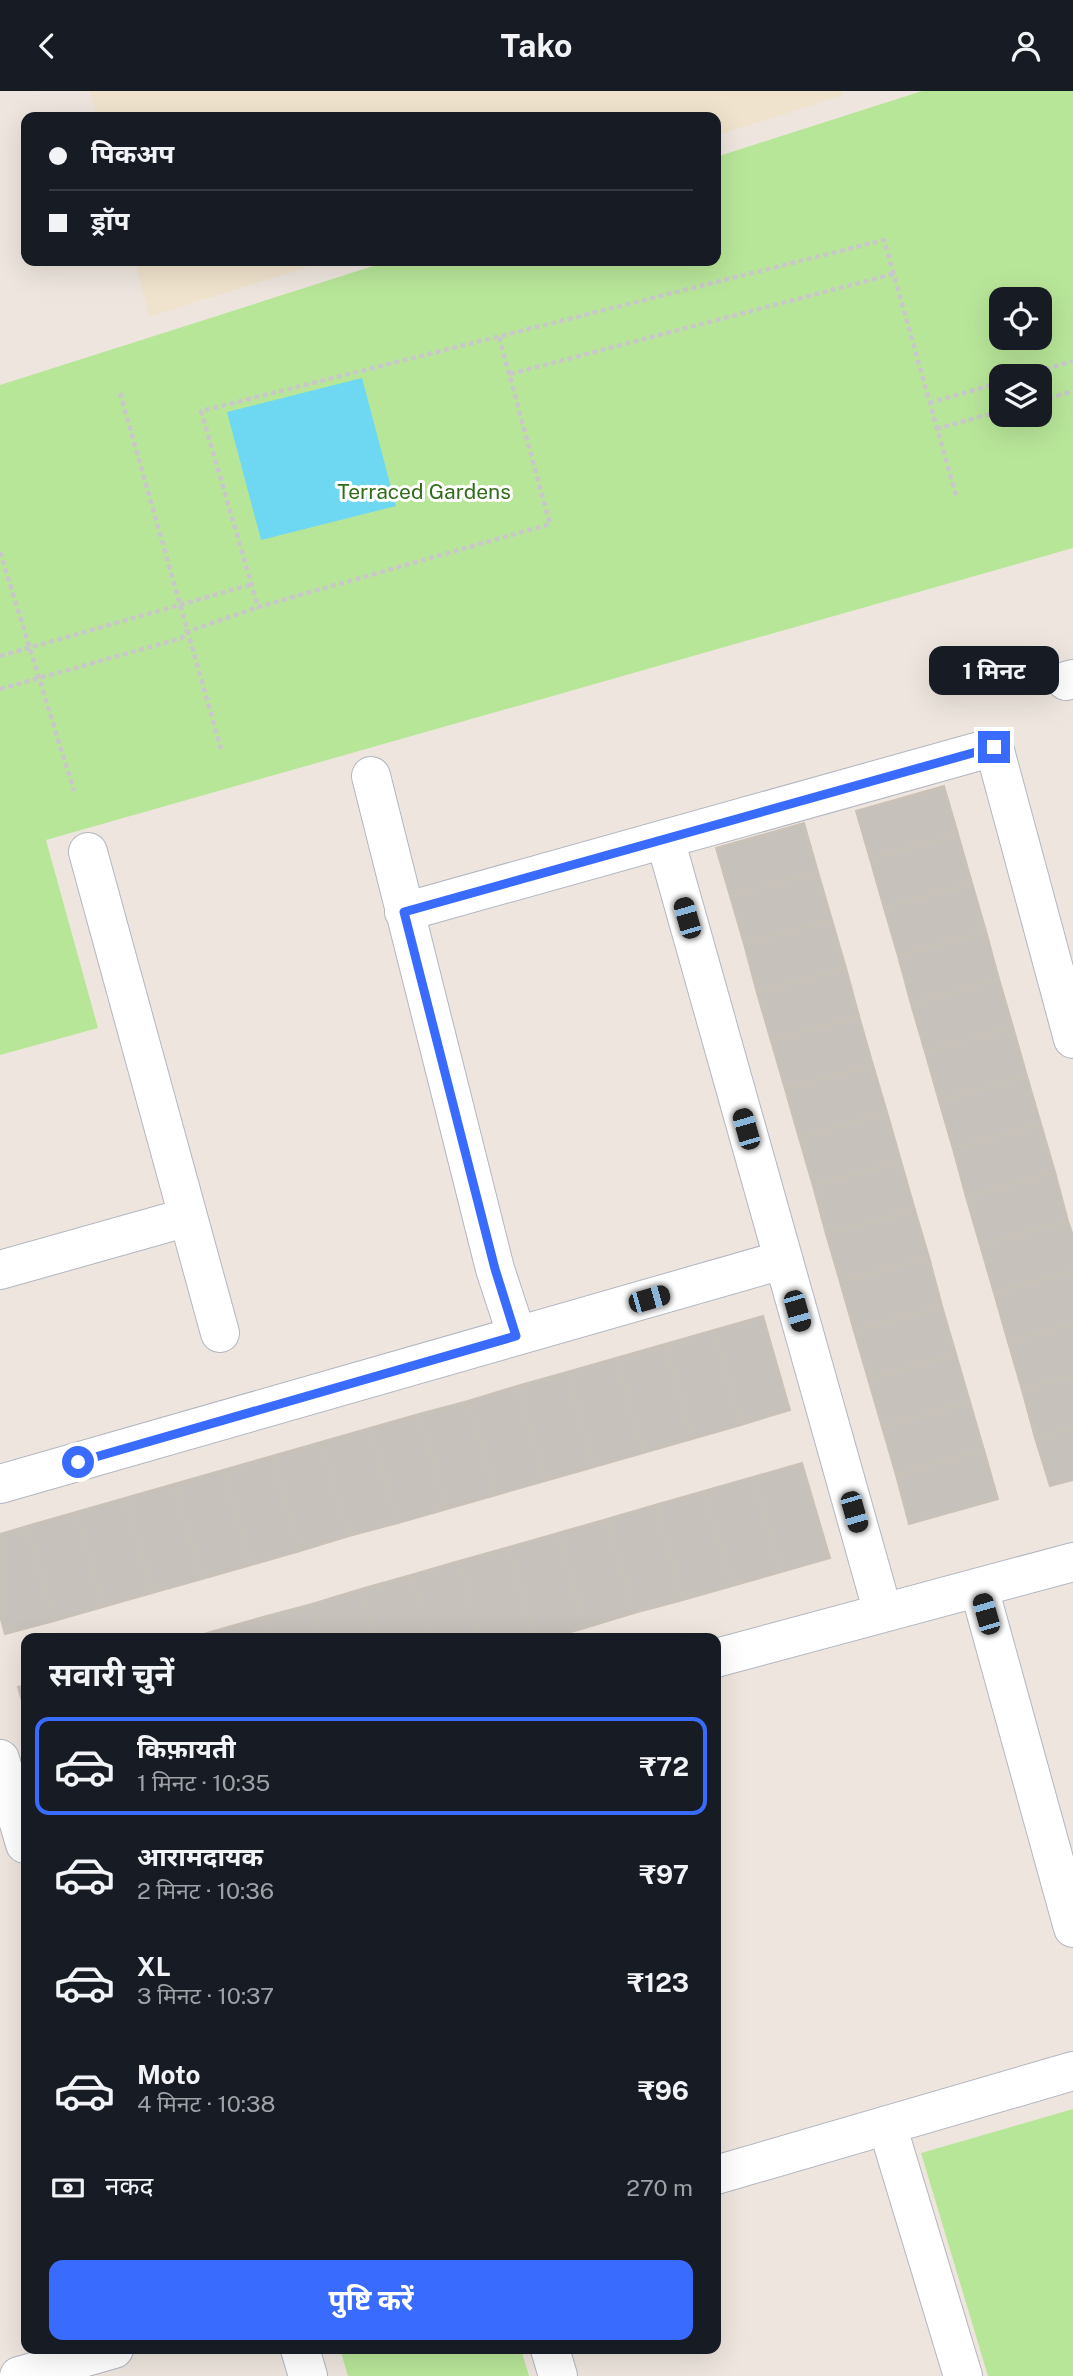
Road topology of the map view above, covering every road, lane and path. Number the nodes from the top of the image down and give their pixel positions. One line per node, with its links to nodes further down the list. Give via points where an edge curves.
1 (893, 274): 2 (path, via 884,240); 5 (path); 10 (path)
2 (499, 337): 5 (path); 15 (path, via 201,411)
3 (1073, 361): 4 (path)
4 (1052, 367)
5 (510, 375): 17 (path, via 550,524)
6 (989, 386): 10 (path)
7 (1073, 391): 9 (path)
8 (120, 393): 16 (path)
9 (1052, 397)
10 (929, 403): 12 (path)
11 (989, 414): 12 (path)
12 (936, 429): 13 (path)
13 (957, 499)
14 (0, 552): 19 (path)
15 (253, 585): 16 (path); 17 (path)
16 (181, 605): 18 (path); 19 (path)
17 (258, 607): 18 (path)
18 (186, 632): 21 (path, via 182,638); 23 (path)
19 (30, 648): 20 (path); 21 (path)
20 (0, 656)
21 (39, 678): 22 (path); 25 (path)
22 (0, 689)
23 (221, 750)
24 (371, 776): 28 (street)
25 (74, 791)
26 (665, 839): 28 (street); 29 (street, via 994,747); 31 (street)
27 (88, 852): 30 (street)
28 (404, 912): 34 (street)
29 (1073, 1039)
30 (188, 1217): 32 (street); 33 (street)
31 (782, 1261): 34 (street); 38 (street)
32 (0, 1270)
33 (220, 1333)
34 (516, 1336): 35 (street)
35 (0, 1484)
36 (1073, 1562): 37 (street)
37 (979, 1588): 38 (street); 42 (street)
38 (883, 1613): 39 (street)
39 (721, 1657)
40 (0, 1759): 41 (street)
41 (17, 1846)
42 (1073, 1928)
43 (1073, 2071): 44 (street)
44 (887, 2125): 45 (street); 52 (street)
45 (721, 2174)
46 (96, 2354): 49 (street)
47 (301, 2354): 50 (street)
48 (551, 2354): 51 (street)
49 (19, 2376)
50 (308, 2376)
51 (558, 2376)
52 (963, 2376)

